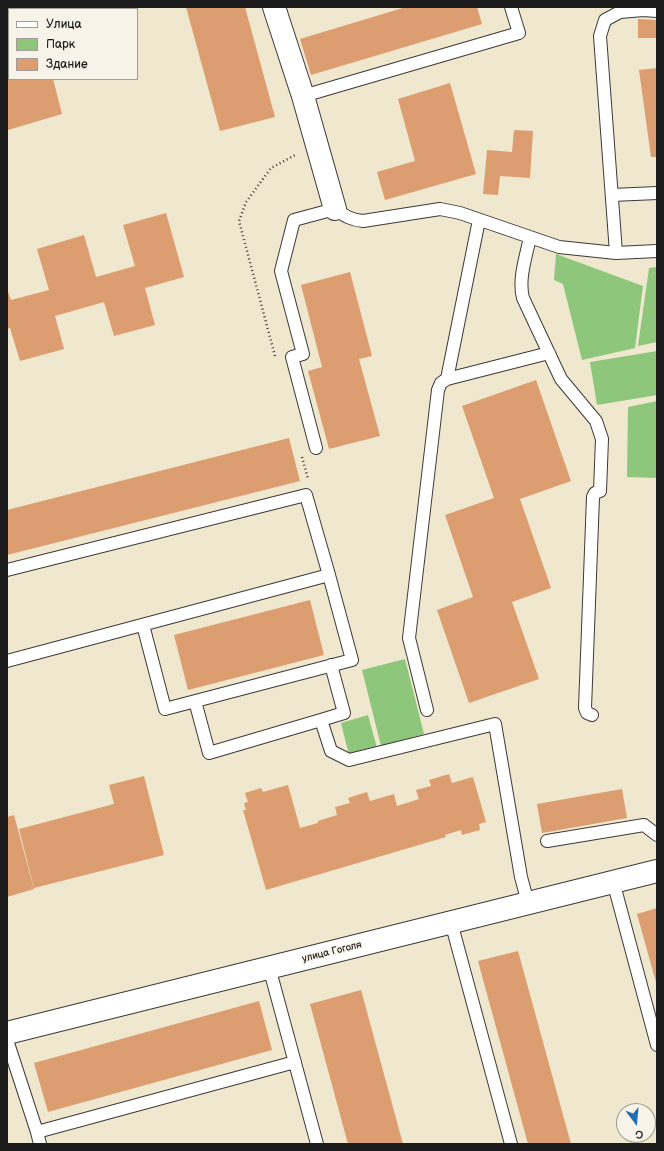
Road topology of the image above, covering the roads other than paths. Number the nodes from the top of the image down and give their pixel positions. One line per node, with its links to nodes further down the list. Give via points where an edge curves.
1 (274, 7): 5 (street)
2 (511, 7): 5 (lane, via 519,33)
3 (643, 9): 4 (lane); 7 (lane, via 620,12 606,20 600,36)
4 (657, 11)
5 (303, 96): 8 (street)
6 (657, 193): 7 (lane)
7 (612, 195): 12 (lane)
8 (335, 209): 9 (lane, via 354,221 440,209); 15 (lane, via 294,220 281,271 304,354 292,357)
9 (479, 220): 10 (lane); 14 (lane)
10 (530, 237): 12 (lane, via 559,247); 13 (lane, via 520,289)
11 (657, 251): 12 (lane)
12 (616, 254)
13 (548, 353): 14 (lane); 23 (lane, via 561,379 596,421 602,440 600,491 593,497 585,708 587,713)
14 (447, 379): 22 (lane, via 441,383 438,390 409,638)
15 (316, 448)
16 (7, 570): 17 (lane, via 306,495)
17 (329, 575): 18 (lane); 20 (lane, via 352,660)
18 (143, 625): 19 (lane); 21 (lane, via 165,709)
19 (7, 661)
20 (331, 665): 21 (lane); 24 (lane, via 344,713)
21 (195, 701): 24 (lane, via 209,753)
22 (427, 710)
23 (592, 715)
24 (320, 720): 29 (lane, via 330,751 349,760 495,724 521,877)
25 (657, 834): 26 (lane, via 644,825)
26 (548, 841)
27 (657, 871): 28 (street, улица Гоголя)
28 (613, 881): 29 (street, улица Гоголя); 34 (lane)
29 (528, 903): 30 (street, улица Гоголя)
30 (451, 922): 31 (street, улица Гоголя); 39 (lane)
31 (270, 967): 32 (street, улица Гоголя); 35 (lane)
32 (7, 1033)
33 (7, 1040): 36 (lane)
34 (657, 1045)
35 (295, 1062): 36 (lane); 38 (lane)
36 (37, 1132): 37 (lane)
37 (40, 1144)
38 (317, 1144)
39 (511, 1144)

